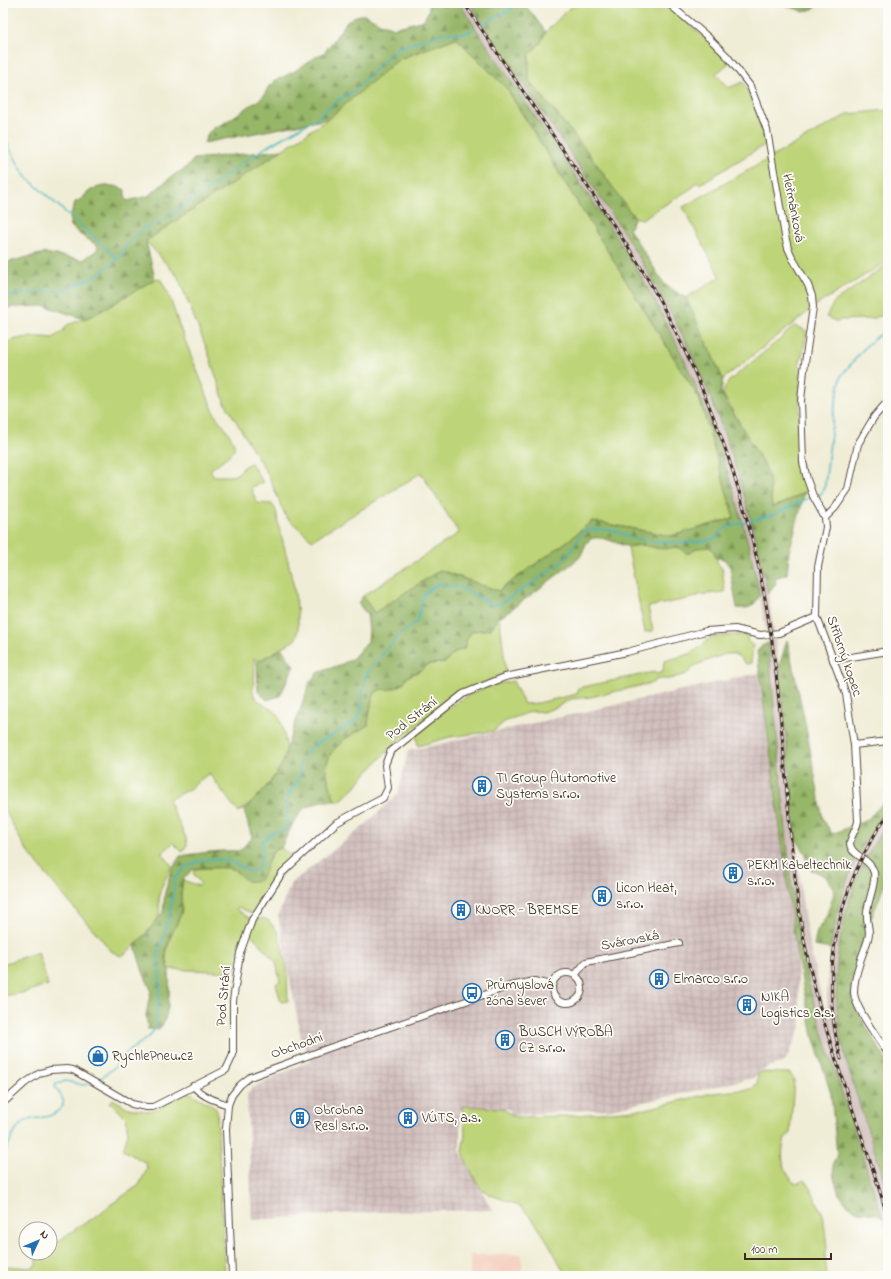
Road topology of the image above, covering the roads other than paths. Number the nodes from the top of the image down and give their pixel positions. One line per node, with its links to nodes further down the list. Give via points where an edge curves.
1 (668, 3): 3 (street, Heřmánková, via 709,38 739,70 750,86 767,130 788,248 812,296 813,307 801,401 803,462 813,496)
2 (888, 401): 3 (street, via 874,417 858,444 848,489)
3 (825, 518): 4 (street, Stříbrný kopec, via 826,527 818,567)
4 (816, 616): 6 (street, Stříbrný kopec); 13 (street, Pod Strání, via 771,634 760,635 735,629 706,631 627,652 505,677 463,694 390,752 385,765 388,788 383,798 336,823 282,873 252,920 240,953 233,1001 233,1055 226,1070)
5 (888, 651): 6 (street)
6 (833, 660): 8 (street, Stříbrný kopec, via 846,694)
7 (888, 741): 8 (street)
8 (854, 745): 12 (street, Stříbrný kopec, via 858,821 850,846 852,851 869,863 874,880 866,913 870,934 860,962 854,993 858,1008)
9 (679, 943): 10 (street, Svárovská, via 586,962)
10 (575, 975): 11 (street, via 569,972 562,973); 11 (street, via 582,984 582,990 572,1002 561,1002 555,998)
11 (551, 985): 15 (street, Obchodní, via 535,981 510,986 259,1073 240,1085)
12 (888, 1053)
13 (194, 1086): 14 (street, via 146,1107 132,1104 73,1070 50,1070 25,1083); 15 (street, via 205,1096)
14 (3, 1103)
15 (228, 1105): 16 (street, Obchodní, via 226,1129)
16 (232, 1276)

